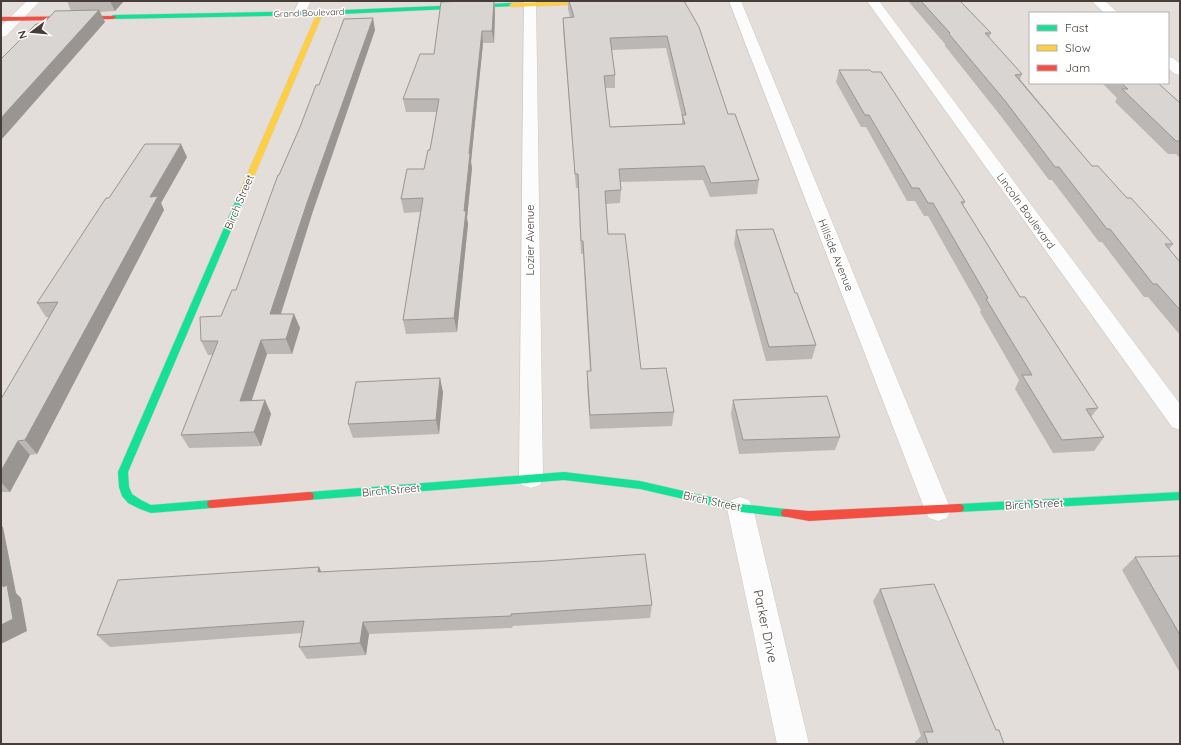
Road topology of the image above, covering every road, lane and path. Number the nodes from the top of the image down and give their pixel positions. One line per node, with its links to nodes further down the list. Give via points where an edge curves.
1 (34, 1): 12 (street)
2 (305, 1): 10 (street)
3 (617, 1): 7 (street, Grand Boulevard)
4 (735, 1): 20 (street, Hillside Avenue)
5 (873, 1): 16 (street, Lincoln Boulevard)
6 (1098, 1): 8 (street)
7 (530, 3): 9 (street, Grand Boulevard); 17 (street, Lozier Avenue)
8 (1111, 12)
9 (320, 13): 10 (street, Grand Boulevard); 17 (street, Birch Street, via 123,472 122,490 132,503 152,509)
10 (299, 14): 12 (street, Grand Boulevard)
11 (1, 19): 12 (street, Grand Boulevard)
12 (16, 19): 13 (street)
13 (1, 32)
14 (1169, 62): 15 (street)
15 (1180, 71)
16 (1180, 421)
17 (531, 478): 19 (street, Birch Street, via 564,476 640,485)
18 (1180, 496): 20 (street, Birch Street)
19 (740, 508): 20 (street, Birch Street, via 809,516); 21 (street, Parker Drive)
20 (938, 510)
21 (793, 744)

